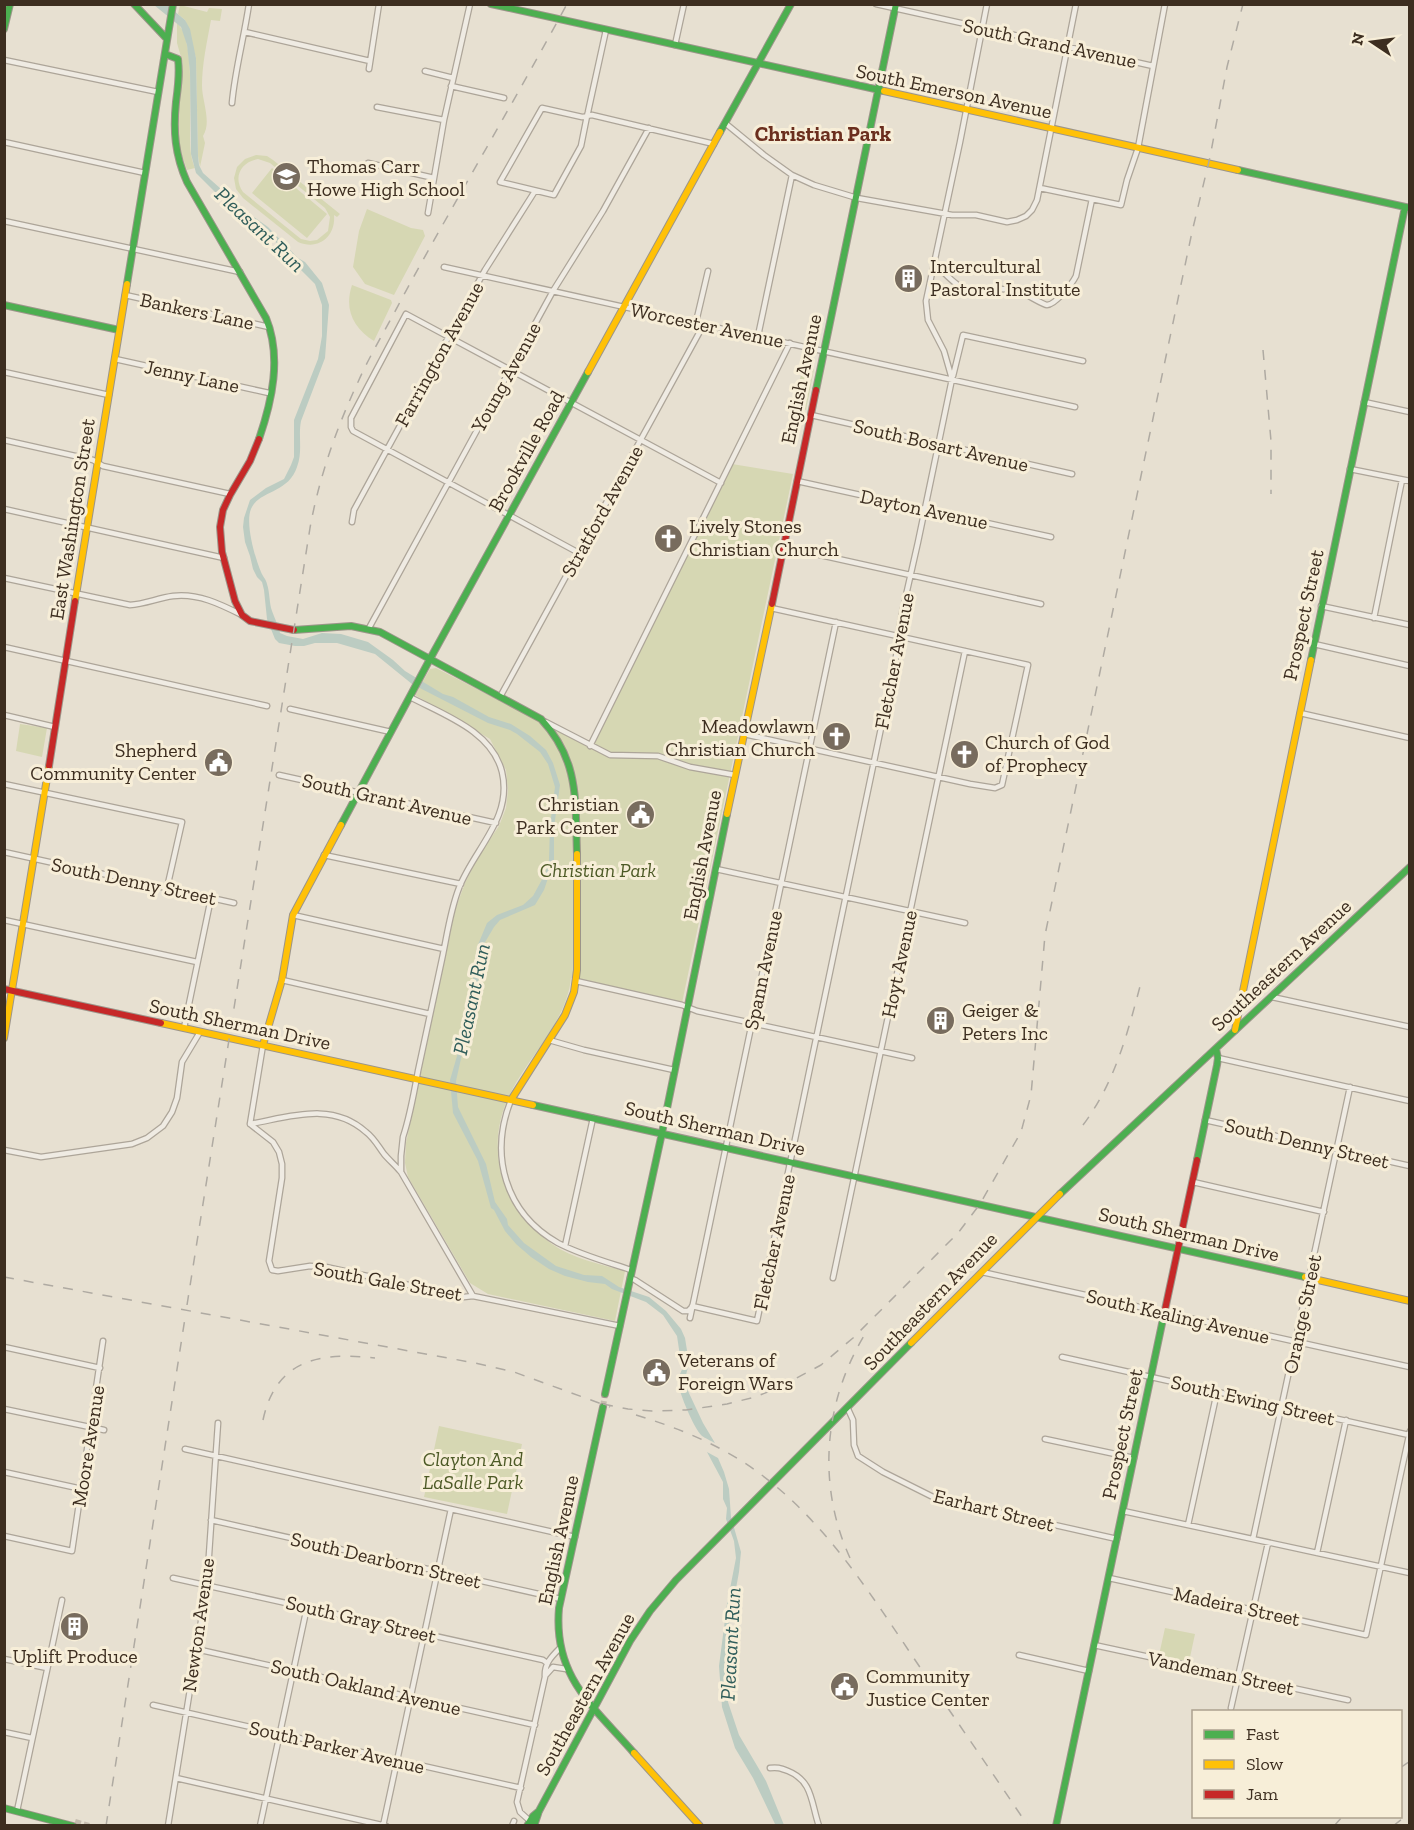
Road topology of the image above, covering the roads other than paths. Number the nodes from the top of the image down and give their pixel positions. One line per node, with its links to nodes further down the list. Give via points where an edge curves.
1 (10, 4): 16 (main road)
2 (134, 4): 19 (main road)
3 (173, 4): 19 (main road, East Washington Street)
4 (249, 4): 18 (street)
5 (379, 4): 24 (street)
6 (470, 4): 29 (street)
7 (491, 4): 17 (main road, South Emerson Avenue)
8 (684, 4): 20 (street)
9 (791, 4): 25 (main road, Brookville Road)
10 (876, 4): 14 (street, South Grand Avenue)
11 (987, 4): 15 (street, Fletcher Avenue)
12 (1076, 4): 21 (street)
13 (1165, 4): 26 (street)
14 (896, 7): 15 (street, South Grand Avenue); 31 (main road, English Avenue)
15 (982, 28): 21 (street, South Grand Avenue); 36 (street, Fletcher Avenue)
16 (4, 29)
17 (606, 30): 20 (main road, South Emerson Avenue); 37 (street)
18 (245, 32): 24 (street); 34 (street)
19 (167, 39): 22 (main road, East Washington Street)
20 (675, 45): 25 (main road, South Emerson Avenue)
21 (1068, 47): 26 (street, South Grand Avenue); 41 (street)
22 (165, 54): 32 (main road, East Washington Street); 61 (main road, via 176,57 180,71 174,131 178,163)
23 (4, 60): 32 (street)
24 (370, 61): 27 (street)
25 (758, 64): 31 (main road, South Emerson Avenue); 39 (main road, Brookville Road)
26 (1153, 66): 44 (street)
27 (369, 69)
28 (425, 71): 29 (street)
29 (453, 78): 30 (street)
30 (451, 86): 33 (street); 38 (street)
31 (879, 91): 36 (main road, South Emerson Avenue); 51 (main road, English Avenue)
32 (158, 92): 46 (main road, East Washington Street)
33 (504, 98)
34 (232, 103)
35 (377, 107): 38 (street)
36 (967, 110): 41 (main road, South Emerson Avenue); 55 (street, Fletcher Avenue)
37 (587, 116): 40 (street); 50 (street, via 581,146 554,195); 50 (street, via 542,108 500,183)
38 (444, 120): 48 (street)
39 (725, 123): 43 (main road, Brookville Road); 47 (street)
40 (650, 128): 43 (street); 63 (street, Young Avenue)
41 (1052, 129): 44 (main road, South Emerson Avenue); 49 (street)
42 (4, 142): 46 (street)
43 (714, 144): 66 (main road, Brookville Road)
44 (1138, 148): 52 (street, via 1121,205); 53 (main road, South Emerson Avenue)
45 (368, 163): 48 (street)
46 (145, 173): 57 (main road, East Washington Street)
47 (792, 175): 51 (street); 71 (street)
48 (434, 178): 54 (street)
49 (1040, 188): 52 (street); 55 (street, via 1034,208 1017,220)
50 (535, 191): 62 (street, Farrington Avenue)
51 (857, 198): 55 (street); 74 (main road, English Avenue)
52 (1092, 199): 58 (street, via 1076,276 1058,299 1047,305 1014,290 965,288)
53 (1407, 207): 82 (main road, Prospect Street)
54 (428, 213)
55 (944, 214): 58 (street, Fletcher Avenue)
56 (4, 221): 57 (street)
57 (132, 249): 61 (street); 64 (main road, East Washington Street)
58 (934, 263): 79 (street, Fletcher Avenue, via 926,312)
59 (444, 267): 62 (street, Worcester Avenue)
60 (708, 271): 67 (street)
61 (240, 272): 69 (main road)
62 (482, 275): 63 (street, Worcester Avenue); 72 (street, Farrington Avenue)
63 (553, 291): 66 (street, Worcester Avenue); 77 (street, Young Avenue)
64 (125, 296): 69 (street, Bankers Lane); 70 (main road, East Washington Street)
65 (4, 304): 70 (main road)
66 (624, 306): 67 (street, Worcester Avenue); 83 (main road, Brookville Road)
67 (696, 322): 68 (street, Worcester Avenue)
68 (704, 324): 71 (street, Worcester Avenue); 88 (street, Stratford Avenue)
69 (270, 327): 80 (main road, via 274,358)
70 (119, 330): 75 (main road, East Washington Street)
71 (758, 336): 73 (street, Worcester Avenue)
72 (449, 337): 77 (street); 90 (street, Farrington Avenue); 90 (street, via 406,314 351,418 353,431)
73 (790, 343): 74 (street, Worcester Avenue); 98 (street)
74 (824, 351): 79 (street, Worcester Avenue); 86 (main road, English Avenue)
75 (115, 359): 80 (street, Jenny Lane); 81 (main road, East Washington Street)
76 (1083, 361): 79 (street, via 963,335)
77 (510, 370): 83 (street); 97 (street, Young Avenue)
78 (4, 372): 81 (street)
79 (952, 379): 84 (street, Worcester Avenue); 89 (street, Fletcher Avenue)
80 (269, 393): 99 (main road, via 258,444)
81 (109, 395): 91 (main road, East Washington Street)
82 (1364, 402): 85 (street); 92 (main road, Prospect Street)
83 (572, 403): 88 (street); 102 (main road, Brookville Road)
84 (1075, 407)
85 (1410, 412)
86 (811, 415): 89 (street, South Bosart Avenue); 95 (main road, English Avenue)
87 (4, 440): 91 (street)
88 (641, 440): 98 (street); 107 (street, Stratford Avenue)
89 (939, 444): 93 (street, South Bosart Avenue); 101 (street, Fletcher Avenue)
90 (387, 450): 97 (street); 103 (street, Farrington Avenue, via 354,510)
91 (98, 463): 99 (street); 104 (main road, East Washington Street)
92 (1350, 469): 94 (street); 113 (main road, Prospect Street)
93 (1072, 474)
94 (1402, 480): 96 (street); 116 (street)
95 (797, 481): 101 (street, Dayton Avenue); 106 (main road, English Avenue)
96 (1410, 481)
97 (448, 483): 102 (street); 119 (street, Young Avenue)
98 (721, 483): 138 (street)
99 (230, 494): 108 (main road, via 220,521)
100 (4, 509): 104 (street)
101 (925, 509): 105 (street, Dayton Avenue); 109 (street, Fletcher Avenue)
102 (509, 516): 107 (street); 124 (main road, Brookville Road)
103 (352, 522)
104 (87, 527): 108 (street); 111 (main road, East Washington Street)
105 (1051, 537)
106 (784, 547): 109 (street); 114 (main road, English Avenue)
107 (579, 553): 128 (street, Stratford Avenue)
108 (224, 558): 115 (main road, via 234,600)
109 (911, 574): 112 (street); 120 (street, Fletcher Avenue)
110 (4, 578): 111 (street)
111 (77, 594): 115 (street, via 130,605 173,596 194,597); 125 (main road, East Washington Street)
112 (1041, 604)
113 (1321, 606): 116 (street); 121 (main road, Prospect Street)
114 (771, 608): 117 (street); 136 (main road, English Avenue)
115 (242, 615): 119 (main road, via 250,621 294,629 344,625)
116 (1374, 618): 118 (street)
117 (836, 622): 120 (street); 139 (street, Spann Avenue)
118 (1410, 625)
119 (369, 628): 124 (main road)
120 (900, 636): 123 (street); 140 (street, Fletcher Avenue)
121 (1314, 644): 126 (street); 131 (main road, Prospect Street)
122 (4, 647): 125 (street)
123 (965, 651): 143 (street, Hoyt Avenue); 143 (street, via 1028,665 1010,753 1000,788)
124 (430, 659): 127 (main road, Brookville Road); 128 (main road)
125 (66, 660): 129 (street); 134 (main road, East Washington Street)
126 (1410, 666)
127 (410, 697): 135 (main road, Brookville Road); 147 (street, via 475,733 494,752 504,786)
128 (500, 698): 133 (main road)
129 (267, 706)
130 (290, 709): 135 (street)
131 (1300, 714): 137 (street); 176 (main road, Prospect Street)
132 (4, 715): 134 (street)
133 (541, 719): 138 (street); 167 (main road, via 565,753 574,788 578,873)
134 (55, 727): 145 (main road, East Washington Street)
135 (391, 732): 146 (main road, Brookville Road)
136 (744, 734): 139 (street); 142 (main road, English Avenue)
137 (1410, 738)
138 (590, 746): 142 (street, via 613,756 653,756)
139 (810, 748): 140 (street); 153 (street, Spann Avenue)
140 (874, 763): 143 (street); 156 (street, Fletcher Avenue)
141 (279, 775): 146 (street, South Grant Avenue)
142 (735, 775): 152 (main road, English Avenue)
143 (938, 777): 159 (street, Hoyt Avenue)
144 (4, 784): 145 (street)
145 (44, 793): 150 (main road, East Washington Street); 155 (street, via 182,822)
146 (358, 793): 147 (street, South Grant Avenue); 149 (main road, Brookville Road)
147 (496, 824): 154 (street)
148 (4, 852): 150 (street, South Denny Street)
149 (324, 855): 154 (street); 160 (main road, Brookville Road)
150 (34, 859): 155 (street, South Denny Street); 163 (main road, East Washington Street)
151 (1410, 867): 170 (main road, Southeastern Avenue)
152 (716, 869): 153 (street); 171 (main road, English Avenue)
153 (782, 883): 156 (street); 173 (street, Spann Avenue)
154 (461, 884): 164 (street)
155 (167, 888): 157 (street, South Denny Street)
156 (846, 897): 159 (street); 178 (street, Fletcher Avenue)
157 (211, 898): 158 (street, South Denny Street); 165 (street)
158 (234, 903)
159 (910, 911): 162 (street); 183 (street, Hoyt Avenue)
160 (293, 915): 164 (street); 166 (main road, Brookville Road)
161 (4, 920): 163 (street)
162 (965, 923)
163 (23, 924): 165 (street); 169 (main road, East Washington Street)
164 (444, 949): 172 (street)
165 (197, 962): 175 (street)
166 (282, 980): 172 (street); 181 (main road, Brookville Road)
167 (576, 981): 171 (street); 180 (main road, via 567,1009)
168 (4, 989): 169 (main road, South Sherman Drive)
169 (12, 991): 175 (main road, South Sherman Drive); 179 (main road, East Washington Street)
170 (1272, 996): 174 (street); 176 (main road, Southeastern Avenue)
171 (687, 1007): 173 (street); 186 (main road, English Avenue)
172 (430, 1014): 187 (street)
173 (752, 1023): 178 (street); 195 (street, Spann Avenue)
174 (1410, 1027)
175 (184, 1028): 177 (main road, South Sherman Drive)
176 (1235, 1030): 182 (main road, Southeastern Avenue)
177 (200, 1032): 181 (main road, South Sherman Drive); 197 (street, via 181,1065 172,1112 159,1130 147,1138 132,1144 41,1157)
178 (817, 1037): 183 (street); 198 (street, Fletcher Avenue)
179 (4, 1038)
180 (549, 1040): 186 (street); 189 (main road)
181 (262, 1045): 187 (main road, South Sherman Drive); 193 (street)
182 (1216, 1049): 185 (main road, Prospect Street); 204 (main road, Southeastern Avenue)
183 (881, 1052): 184 (street); 201 (street, Hoyt Avenue)
184 (912, 1058)
185 (1218, 1058): 188 (street); 192 (main road, Prospect Street)
186 (674, 1070): 194 (main road, English Avenue)
187 (416, 1080): 189 (main road, South Sherman Drive); 200 (street, via 402,1143)
188 (1350, 1087): 190 (street); 196 (street, Orange Street)
189 (511, 1100): 191 (main road, South Sherman Drive); 205 (street, via 500,1140 506,1182 526,1216)
190 (1410, 1101)
191 (593, 1118): 194 (main road, South Sherman Drive); 205 (street)
192 (1205, 1120): 196 (street, South Denny Street); 202 (main road, Prospect Street)
193 (250, 1124): 200 (street, via 311,1112 340,1117 366,1132); 212 (street, South Gale Street, via 273,1142 282,1164 269,1261 274,1271 326,1267)
194 (662, 1133): 195 (main road, South Sherman Drive); 207 (main road, English Avenue)
195 (726, 1148): 198 (main road, South Sherman Drive); 214 (street, Spann Avenue)
196 (1337, 1149): 199 (street, South Denny Street); 203 (street, Orange Street)
197 (4, 1150)
198 (791, 1162): 201 (main road, South Sherman Drive); 214 (street, Fletcher Avenue, via 757,1321)
199 (1410, 1166)
200 (401, 1172): 212 (street)
201 (855, 1176): 204 (main road, South Sherman Drive); 209 (street, Hoyt Avenue)
202 (1192, 1182): 203 (street); 206 (main road, Prospect Street)
203 (1324, 1212): 210 (street, Orange Street)
204 (1036, 1217): 206 (main road, South Sherman Drive); 208 (main road, Southeastern Avenue)
205 (565, 1246): 207 (street)
206 (1179, 1248): 210 (main road, South Sherman Drive); 215 (main road, Prospect Street)
207 (632, 1270): 211 (main road, English Avenue)
208 (982, 1272): 215 (street, South Kealing Avenue); 229 (main road, Southeastern Avenue)
209 (833, 1278)
210 (1310, 1279): 213 (main road, South Sherman Drive); 219 (street, Orange Street)
211 (629, 1280): 214 (street, via 685,1312); 217 (main road, English Avenue)
212 (473, 1296): 217 (street, South Gale Street)
213 (1410, 1301)
214 (692, 1306): 216 (street, Spann Avenue)
215 (1165, 1313): 219 (street, South Kealing Avenue); 224 (main road, Prospect Street)
216 (690, 1318)
217 (620, 1326): 226 (main road, English Avenue)
218 (103, 1341): 223 (street, Moore Avenue)
219 (1296, 1342): 222 (street, South Kealing Avenue); 227 (street, Orange Street)
220 (4, 1347): 223 (street)
221 (1062, 1357): 224 (street, South Ewing Street)
222 (1410, 1367)
223 (100, 1368): 233 (street, Moore Avenue)
224 (1151, 1377): 225 (street, South Ewing Street); 239 (main road, Prospect Street)
225 (1217, 1392): 227 (street, South Ewing Street); 245 (street)
226 (605, 1394)
227 (1282, 1406): 231 (street, South Ewing Street); 249 (street, Orange Street)
228 (603, 1407): 247 (main road, English Avenue)
229 (848, 1408): 248 (street, Earhart Street, via 854,1420 858,1456 935,1498); 278 (main road, Southeastern Avenue, via 676,1580 630,1641)
230 (4, 1409): 233 (street)
231 (1346, 1420): 235 (street, South Ewing Street); 251 (street)
232 (218, 1423): 238 (street, Newton Avenue)
233 (91, 1428): 234 (street); 241 (street, Moore Avenue)
234 (104, 1430)
235 (1409, 1433): 252 (street)
236 (1045, 1439): 239 (street)
237 (185, 1449): 238 (street)
238 (216, 1456): 242 (street); 244 (street, Newton Avenue)
239 (1134, 1458): 243 (main road, Prospect Street)
240 (4, 1472): 241 (street)
241 (82, 1489): 246 (street, Moore Avenue, via 72,1551)
242 (451, 1509): 247 (street); 253 (street)
243 (1123, 1511): 245 (street); 248 (main road, Prospect Street)
244 (211, 1520): 253 (street, South Dearborn Street); 257 (street, Newton Avenue)
245 (1188, 1526): 249 (street)
246 (4, 1536)
247 (575, 1537): 258 (main road, English Avenue)
248 (1117, 1539): 256 (main road, Prospect Street)
249 (1253, 1539): 250 (street)
250 (1268, 1543): 251 (street); 261 (street)
251 (1317, 1553): 252 (street)
252 (1381, 1567): 254 (street); 261 (street, Madeira Street, via 1366,1635)
253 (438, 1571): 258 (street, South Dearborn Street); 262 (street)
254 (1410, 1573)
255 (173, 1578): 257 (street, South Gray Street)
256 (1109, 1578): 261 (street, Madeira Street); 263 (main road, Prospect Street)
257 (207, 1584): 260 (street, South Gray Street); 265 (street, Newton Avenue)
258 (561, 1599): 264 (main road, English Avenue)
259 (62, 1600): 269 (street)
260 (307, 1607): 262 (street, South Gray Street); 271 (street)
261 (1253, 1610): 274 (street)
262 (424, 1633): 268 (street, South Gray Street); 275 (street)
263 (1094, 1645): 272 (main road, Prospect Street); 274 (street, Vandeman Street)
264 (560, 1648): 268 (street); 270 (main road, English Avenue)
265 (196, 1649): 271 (street, South Oakland Avenue); 280 (street, Newton Avenue)
266 (1019, 1655): 272 (street)
267 (4, 1659): 269 (street)
268 (547, 1662): 273 (street)
269 (47, 1668): 284 (street)
270 (566, 1669): 273 (street, via 553,1667); 278 (main road, English Avenue)
271 (293, 1671): 275 (street, South Oakland Avenue); 283 (street)
272 (1089, 1671): 299 (main road, Prospect Street)
273 (545, 1676): 281 (street)
274 (1238, 1676): 276 (street, Vandeman Street); 279 (street)
275 (411, 1697): 281 (street, South Oakland Avenue); 285 (street)
276 (1348, 1700)
277 (153, 1706): 280 (street, South Parker Avenue)
278 (595, 1706): 293 (main road, Southeastern Avenue); 297 (main road, English Avenue)
279 (1231, 1708)
280 (186, 1713): 283 (street, South Parker Avenue); 287 (street, Newton Avenue)
281 (535, 1725): 288 (street)
282 (4, 1732): 284 (street)
283 (279, 1734): 285 (street, South Parker Avenue); 289 (street)
284 (32, 1738): 291 (street)
285 (397, 1760): 288 (street, South Parker Avenue); 294 (street)
286 (770, 1768): 298 (street, via 778,1767 802,1779 809,1789)
287 (176, 1778): 289 (street); 295 (street, Newton Avenue)
288 (520, 1788): 293 (street, via 518,1809)
289 (266, 1798): 294 (street); 296 (street)
290 (4, 1808): 291 (main road)
291 (16, 1811): 292 (main road)
292 (74, 1824)
293 (530, 1824)
294 (384, 1825)
295 (168, 1826)
296 (260, 1826)
297 (700, 1826)
298 (819, 1826)
299 (1056, 1826)

